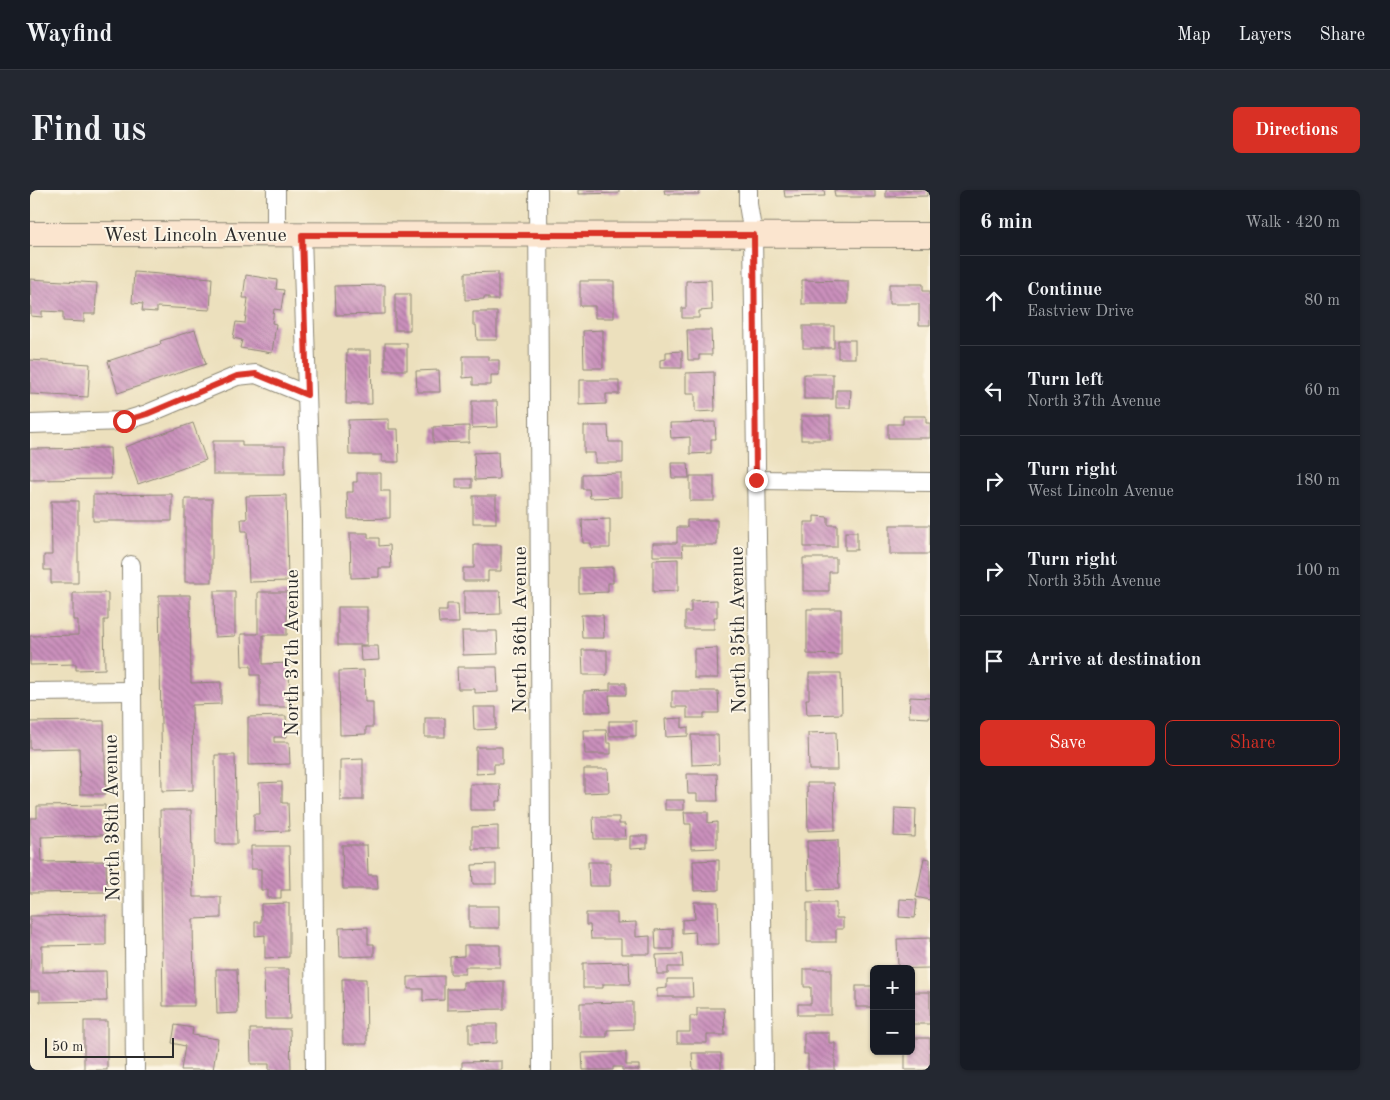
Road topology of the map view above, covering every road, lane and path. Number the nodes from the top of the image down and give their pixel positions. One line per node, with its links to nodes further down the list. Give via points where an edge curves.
1 (276, 190): 5 (street)
2 (538, 190): 7 (street, North 36th Avenue)
3 (748, 190): 8 (street, North 35th Avenue)
4 (30, 234): 5 (street, West Lincoln Avenue)
5 (276, 234): 6 (street, West Lincoln Avenue)
6 (302, 235): 7 (street, West Lincoln Avenue); 10 (street, North 37th Avenue)
7 (538, 235): 8 (street, West Lincoln Avenue); 19 (street, North 36th Avenue)
8 (754, 235): 9 (street, West Lincoln Avenue); 12 (street, North 35th Avenue)
9 (930, 235)
10 (307, 395): 11 (street, via 256,374 237,376 124,421); 18 (street, North 37th Avenue, via 311,519)
11 (30, 424)
12 (756, 480): 13 (street); 20 (street, North 35th Avenue)
13 (930, 482)
14 (130, 565): 15 (street, North 38th Avenue)
15 (130, 691): 16 (street); 17 (street, North 38th Avenue)
16 (30, 692)
17 (135, 1070)
18 (315, 1070)
19 (542, 1070)
20 (764, 1070)

